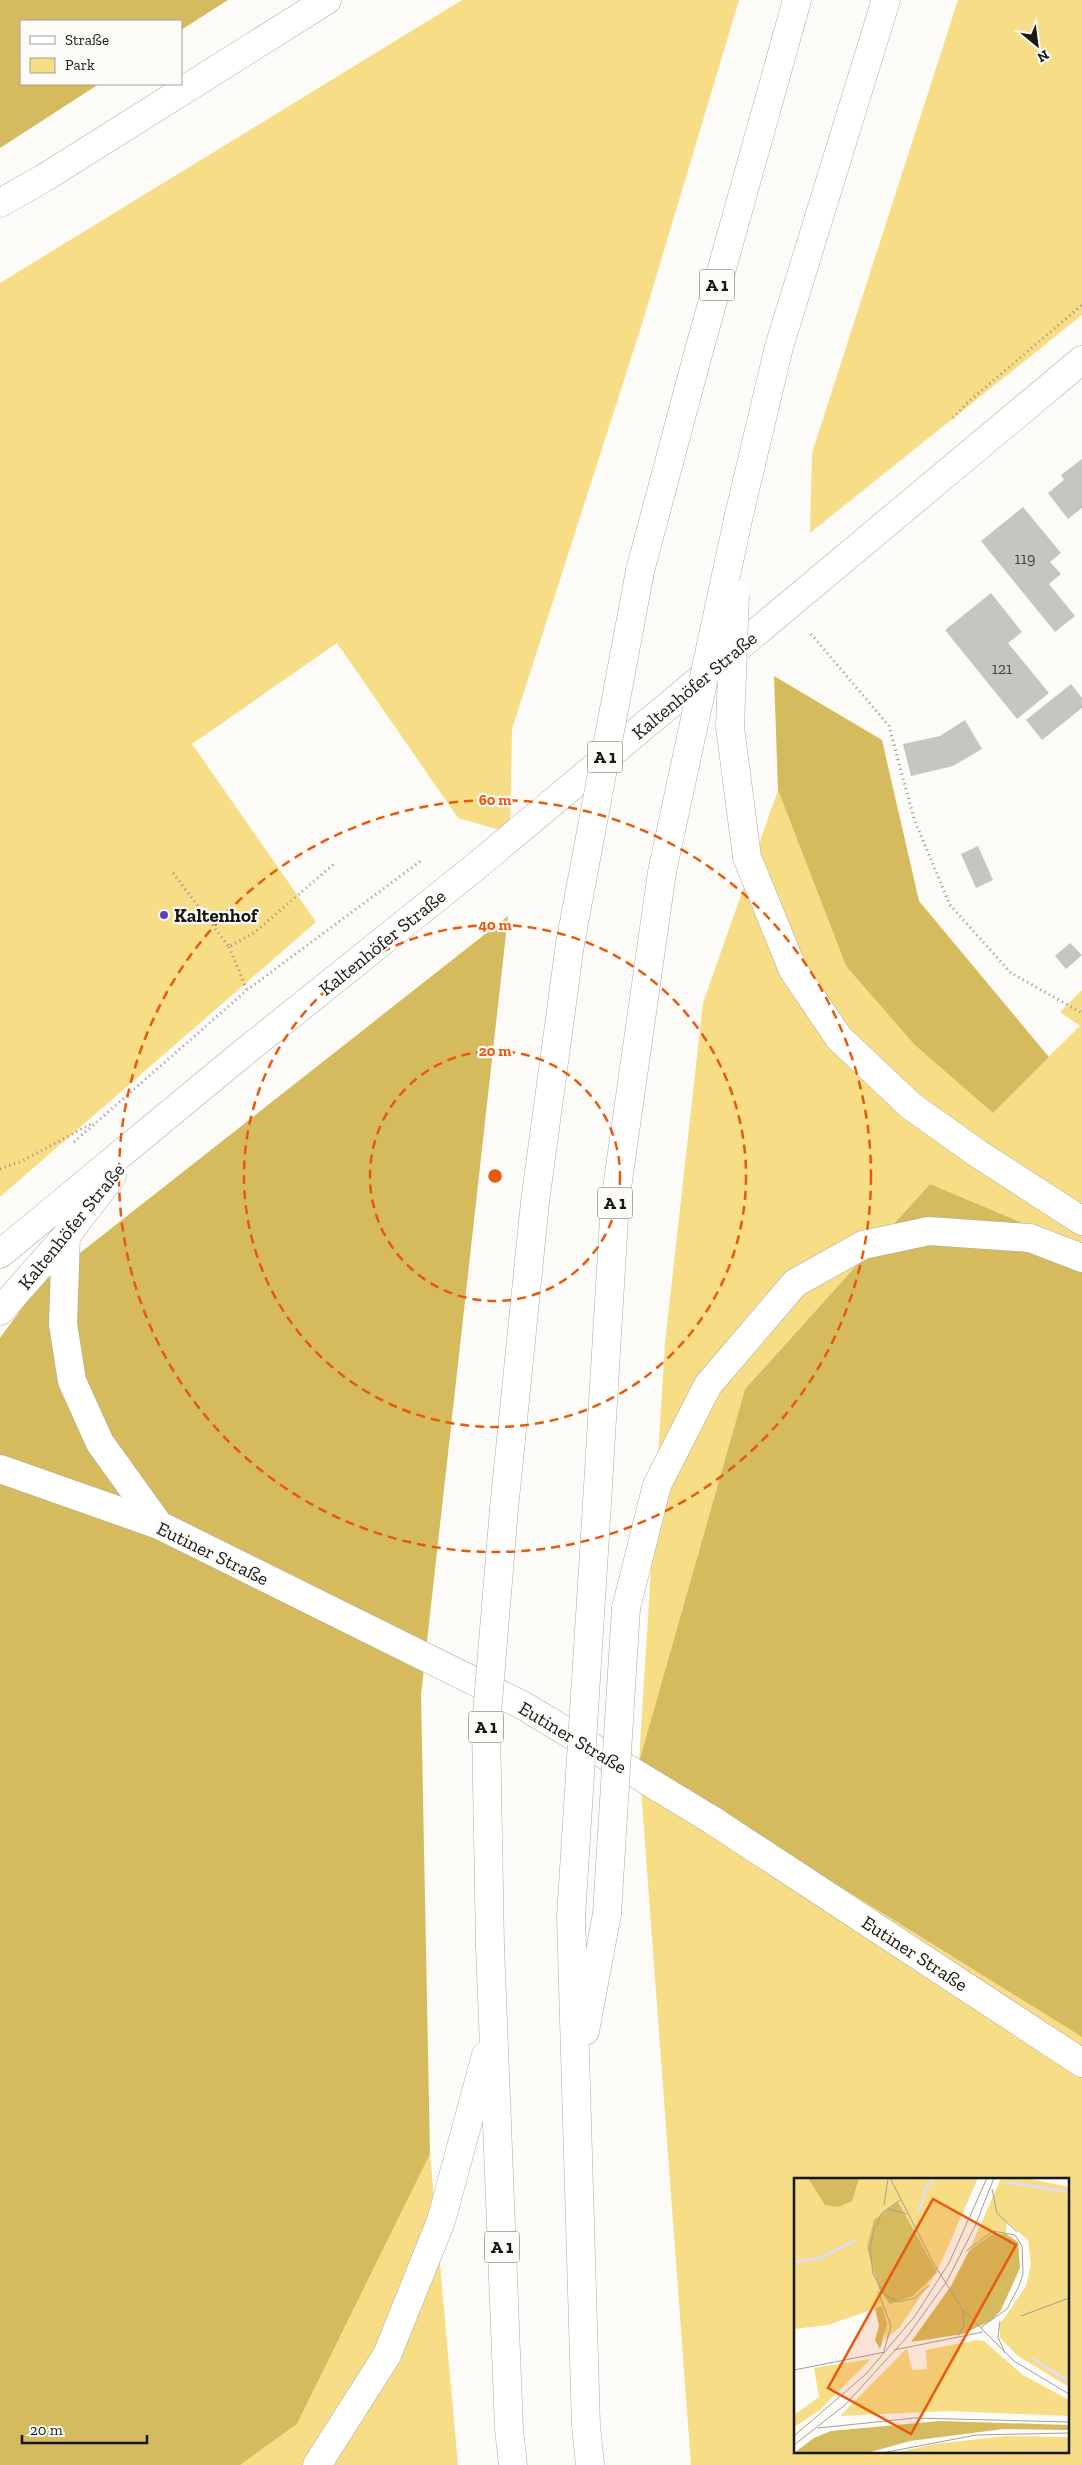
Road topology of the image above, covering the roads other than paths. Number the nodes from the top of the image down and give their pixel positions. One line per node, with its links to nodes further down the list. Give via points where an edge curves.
1 (327, 0): 4 (main road)
2 (797, 0): 15 (main road, A 1, bridge, via 640,571 570,944 535,1202 486,1726)
3 (886, 0): 6 (main road, A 1, via 779,347)
4 (0, 203)
5 (1082, 360): 7 (main road, Kaltenhöfer Straße, via 474,868)
6 (739, 515): 8 (main road, bridge, via 730,727 747,857 793,970 839,1038 911,1106 977,1154); 17 (main road, A 1, bridge, via 662,872 615,1202 571,1917)
7 (140, 1139): 9 (main road, Kaltenhöfer Straße); 10 (main road, Kaltenhöfer Straße)
8 (1082, 1221)
9 (66, 1236): 12 (main road, Kaltenhöfer Straße); 14 (main road, via 63,1324 72,1381 100,1443)
10 (0, 1254)
11 (1082, 1258): 17 (main road, bridge, via 1030,1238 929,1231 863,1245 795,1283 708,1385 657,1485 626,1608 607,1914)
12 (0, 1311)
13 (0, 1469): 14 (main road, Eutiner Straße)
14 (159, 1525): 16 (main road, Eutiner Straße, via 524,1706 712,1820)
15 (493, 2029): 18 (main road, via 441,2221 387,2355); 19 (main road, A 1)
16 (1082, 2062)
17 (575, 2084): 20 (main road, A 1)
18 (317, 2465)
19 (513, 2465)
20 (590, 2465)

